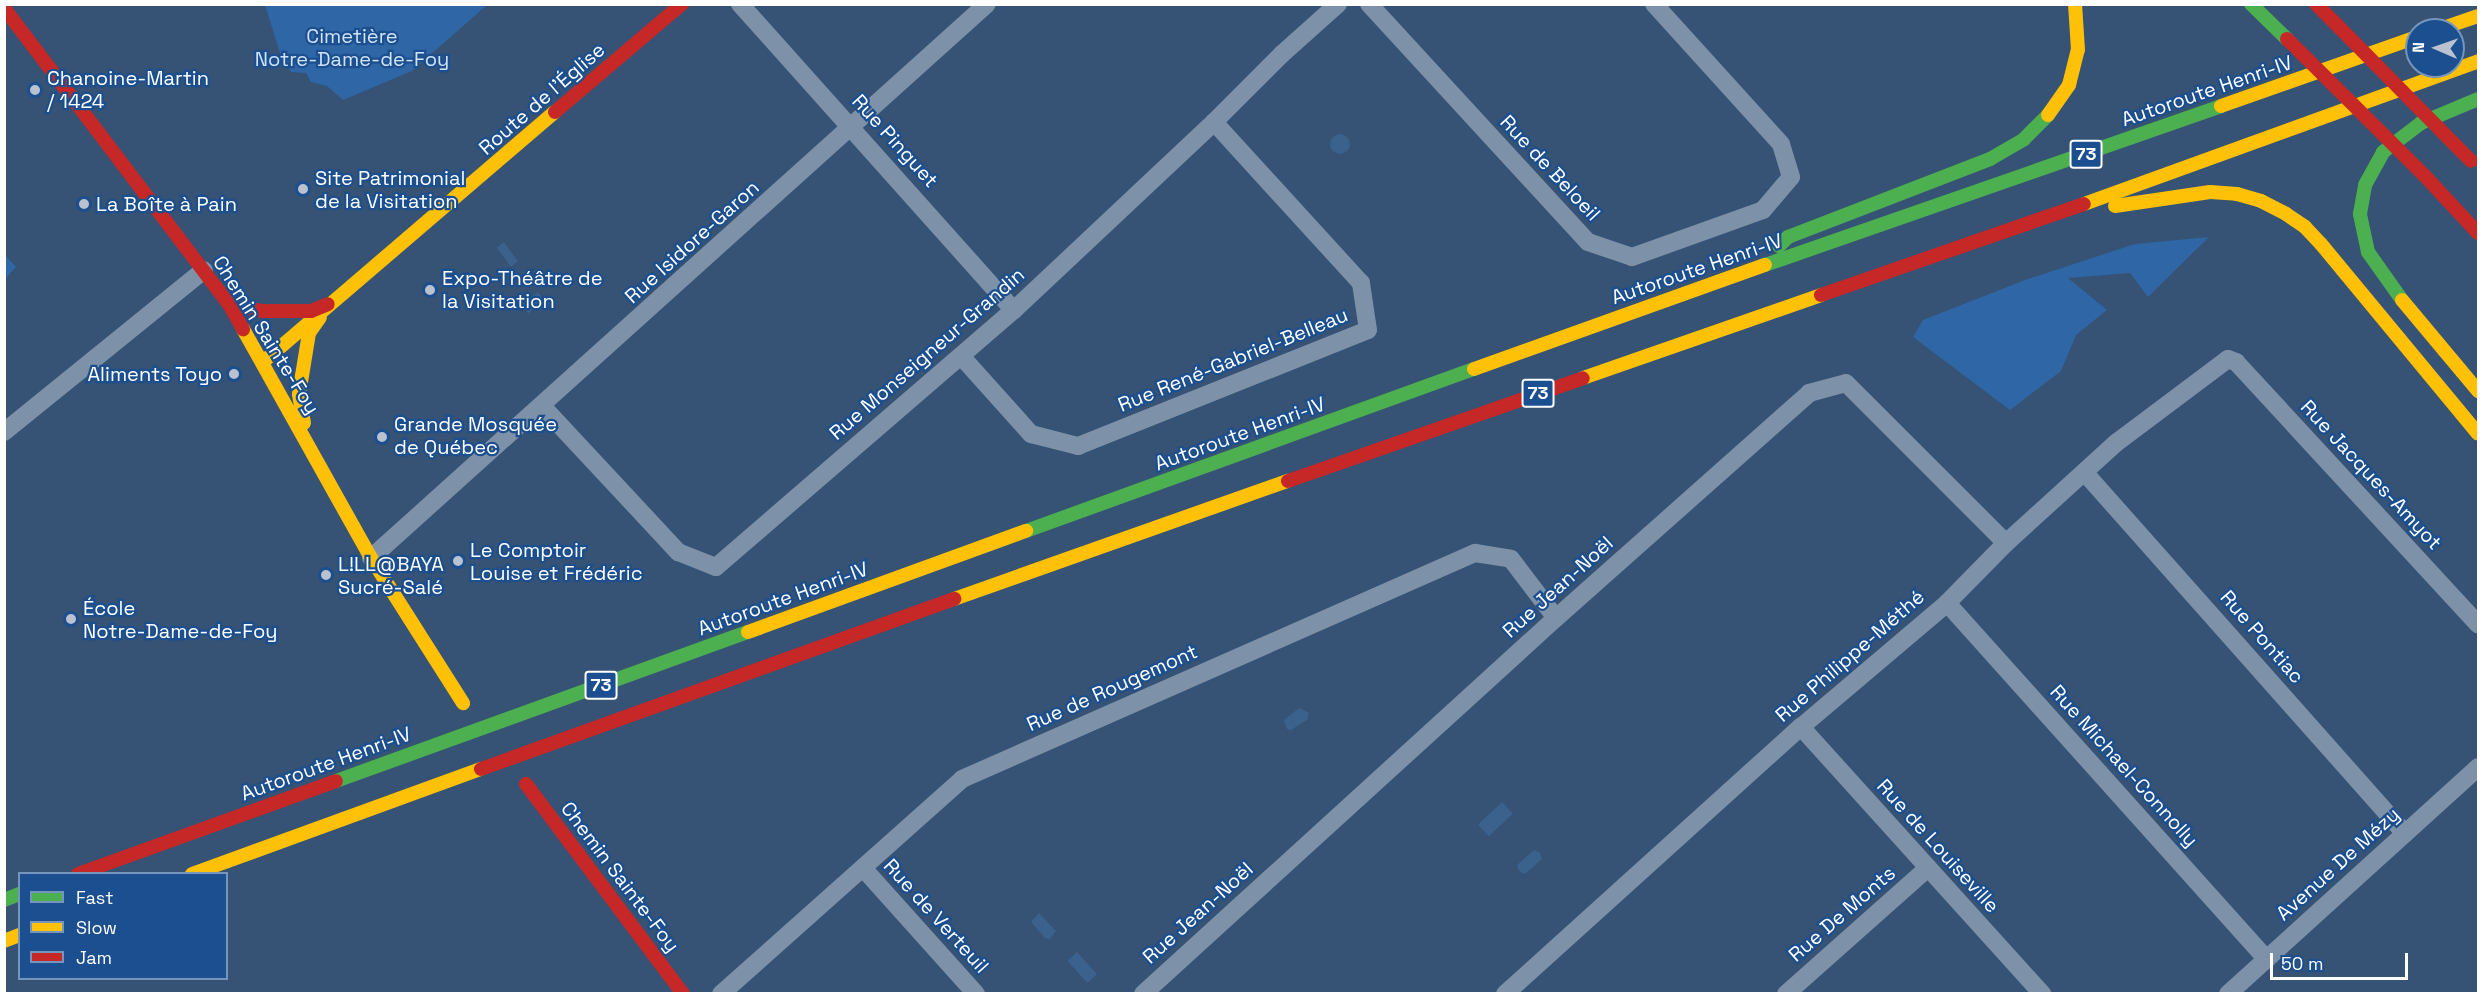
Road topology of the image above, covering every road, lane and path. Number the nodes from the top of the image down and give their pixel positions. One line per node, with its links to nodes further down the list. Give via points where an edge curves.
1 (682, 4): 21 (main road, Route de l'Église)
2 (740, 4): 15 (street, Rue Pinguet)
3 (987, 4): 15 (street, Rue Isidore-Garon)
4 (1338, 4): 14 (street, Rue Monseigneur-Grandin)
5 (1369, 4): 6 (street, Rue de Beloeil, via 1588,242 1632,257 1763,210 1791,177 1781,144)
6 (1654, 4)
7 (2074, 4): 20 (main road, via 2078,50 2069,85 2054,109 2024,140 1990,159 1788,237)
8 (2251, 4): 18 (main road, bridge)
9 (2316, 4): 16 (main road, bridge)
10 (4, 8): 19 (main road, Chemin Sainte-Foy)
11 (2405, 41): 20 (main road, Autoroute Henri-IV / 73)
12 (2478, 61): 17 (main road, 73)
13 (2478, 99): 27 (main road, via 2421,123 2383,152 2365,185 2360,214 2368,252 2385,279)
14 (1214, 122): 23 (street, Rue Monseigneur-Grandin); 24 (street, Rue René-Gabriel-Belleau, via 1360,283 1368,330 1078,446 1031,434)
15 (853, 128): 23 (street, Rue Pinguet); 28 (street, Rue Isidore-Garon)
16 (2475, 165)
17 (2081, 206): 30 (main road, via 2124,207 2210,192 2237,194 2286,214 2320,244); 46 (main road, 73, via 1493,409)
18 (2478, 233)
19 (204, 270): 22 (main road, Chemin Sainte-Foy); 29 (street)
20 (1756, 270): 45 (main road, Autoroute Henri-IV / 73)
21 (331, 303): 22 (main road, via 311,311 263,311); 26 (main road, Route de l'Église); 31 (main road, via 309,333 299,394)
22 (229, 304): 26 (main road, Chemin Sainte-Foy)
23 (1014, 310): 24 (street, Rue Monseigneur-Grandin)
24 (961, 356): 28 (street, Rue Monseigneur-Grandin, via 716,567 678,552)
25 (2228, 359): 32 (street, Rue Philippe-Méthé, via 2116,443); 37 (street, Rue Jacques-Amyot, via 2236,362)
26 (264, 362): 31 (main road, Chemin Sainte-Foy)
27 (2478, 391)
28 (542, 406): 34 (street, Rue Isidore-Garon)
29 (4, 432)
30 (2478, 434)
31 (306, 438): 34 (main road, Chemin Sainte-Foy)
32 (2085, 473): 33 (street, Rue Philippe-Méthé); 42 (street, Rue Pontiac)
33 (2006, 543): 35 (street, Rue Philippe-Méthé); 36 (street, Rue Jean-Noël, via 1846,382 1809,393)
34 (371, 558): 38 (main road, Chemin Sainte-Foy)
35 (1947, 603): 39 (street, Rue Philippe-Méthé); 47 (street, Rue Michael-Connolly)
36 (1556, 618): 43 (street, Rue de Rougemont, via 1510,559 1475,553 962,779); 51 (street, Rue Jean-Noël)
37 (2478, 624)
38 (463, 703)
39 (1802, 727): 44 (street, Rue de Louiseville); 52 (street, Rue Philippe-Méthé)
40 (2478, 767): 42 (street, Avenue De Mézy)
41 (526, 784): 48 (main road, Chemin Sainte-Foy)
42 (2405, 832): 47 (street, Avenue De Mézy)
43 (863, 868): 49 (street, Rue de Rougemont); 50 (street, Rue de Verteuil)
44 (1928, 868): 53 (street, Rue De Monts); 54 (street, Rue de Louiseville)
45 (81, 872)
46 (195, 872)
47 (2267, 960): 55 (street, Avenue De Mézy)
48 (683, 993)
49 (721, 993)
50 (976, 993)
51 (1143, 993)
52 (1505, 993)
53 (1786, 993)
54 (2042, 993)
55 (2228, 993)

